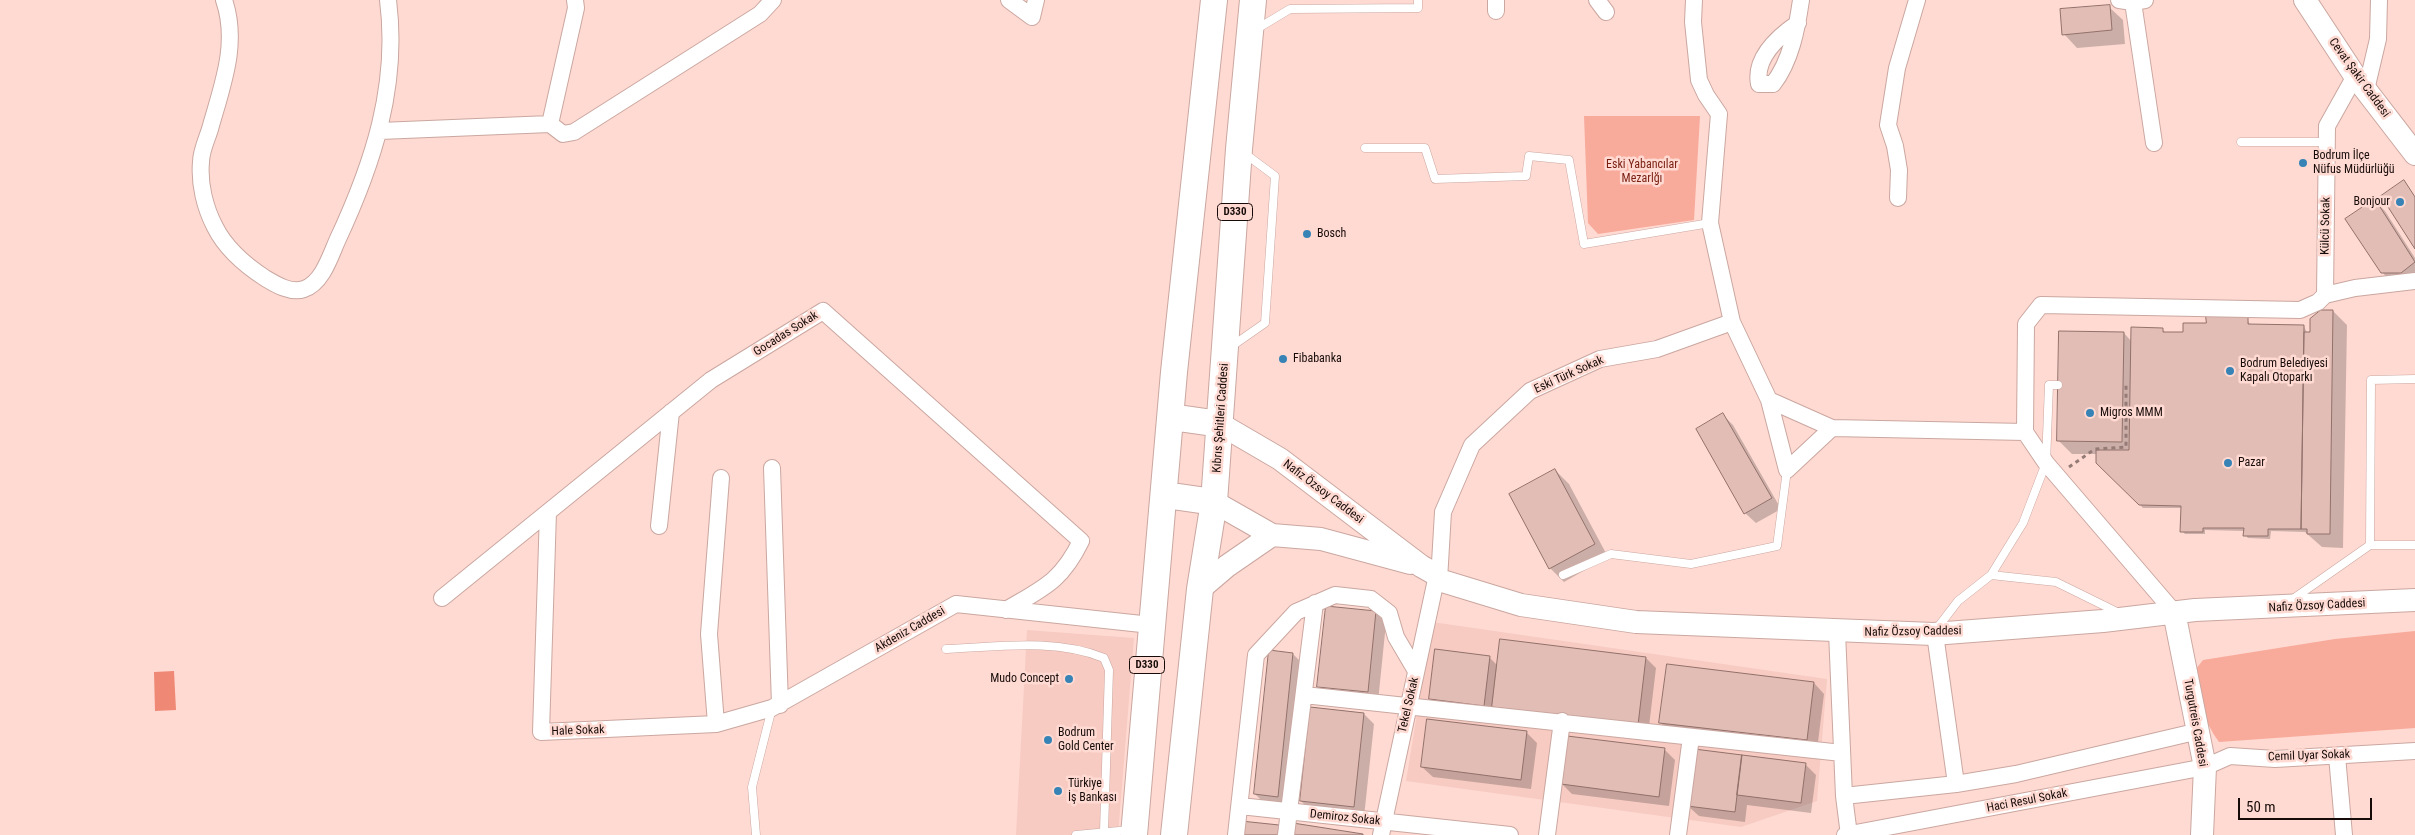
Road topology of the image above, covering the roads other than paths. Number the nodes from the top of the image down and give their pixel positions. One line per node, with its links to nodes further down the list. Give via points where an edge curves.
1 (224, 0): 21 (street, via 231,30 228,68 200,160 201,184 215,227 248,268 274,284 293,290 303,290 315,282 358,194)
2 (388, 0): 21 (street, via 391,60)
3 (575, 0): 20 (street, via 576,8)
4 (773, 0): 16 (street)
5 (1009, 0): 6 (street, via 1032,17)
6 (1036, 0)
7 (1214, 0): 38 (highway, D330)
8 (1253, 0): 18 (highway, Kıbrıs Şehitleri Caddesi / D330)
9 (1418, 0): 18 (lane, via 1418,8 1290,9)
10 (1694, 0): 29 (street, via 1699,80 1719,114)
11 (1801, 0): 17 (street)
12 (1917, 0): 28 (street, via 1897,68 1888,125 1899,170)
13 (2305, 0): 19 (main road, Cevat Şakir Caddesi)
14 (2379, 0): 19 (street, via 2378,38)
15 (2132, 1): 24 (street)
16 (759, 7): 20 (street, via 574,132 563,134)
17 (1798, 23)
18 (1249, 34): 26 (highway, Kıbrıs Şehitleri Caddesi / D330)
19 (2361, 83): 22 (street); 27 (main road, Cevat Şakir Caddesi)
20 (550, 124): 21 (street)
21 (380, 131)
22 (2326, 134): 23 (lane); 31 (street, Külcü Sokak)
23 (2241, 142)
24 (2154, 143)
25 (1365, 148): 29 (lane, via 1425,148 1436,179 1526,176 1529,156 1569,160 1584,244)
26 (1239, 149): 33 (highway, Kıbrıs Şehitleri Caddesi / D330); 33 (lane, via 1275,176 1265,323)
27 (2415, 154)
28 (1898, 198)
29 (1710, 223): 32 (street)
30 (2415, 281): 31 (street)
31 (2325, 295): 41 (street, via 2300,310 2041,305 2026,324)
32 (1732, 322): 36 (street); 53 (street, Eski Türk Sokak, via 1657,349 1600,359 1530,391 1472,445 1443,512)
33 (1226, 350): 39 (highway, Kıbrıs Şehitleri Caddesi / D330)
34 (2415, 379): 51 (lane, via 2371,380)
35 (2058, 385): 42 (lane, via 2049,385)
36 (1769, 400): 40 (street); 44 (street)
37 (671, 412): 48 (street, Gocadas Sokak); 49 (street); 61 (street, Gocadas Sokak, via 711,380 823,311 1081,541 1070,563 1049,585)
38 (1171, 417): 39 (highway); 46 (highway, D330)
39 (1220, 424): 47 (highway, Kıbrıs Şehitleri Caddesi / D330); 53 (main road, Nafiz Özsoy Caddesi, via 1280,459)
40 (1832, 428): 41 (street); 44 (street)
41 (2025, 432): 42 (street)
42 (2046, 463): 55 (lane, via 2023,523); 62 (street)
43 (772, 468): 71 (street)
44 (1787, 470): 54 (lane, via 1777,546 1690,564 1611,554)
45 (721, 478): 73 (street, via 709,634)
46 (1165, 495): 47 (highway); 64 (highway, D330)
47 (1214, 502): 50 (main road, Nafiz Özsoy Caddesi); 56 (highway, Kıbrıs Şehitleri Caddesi / D330)
48 (548, 512): 57 (street, Gocadas Sokak); 73 (street, Hale Sokak, via 541,732)
49 (659, 526)
50 (1272, 535): 53 (main road, Nafiz Özsoy Caddesi, via 1321,538); 56 (main road)
51 (2370, 545): 52 (lane); 60 (lane)
52 (2415, 545)
53 (1432, 574): 65 (main road, Nafiz Özsoy Caddesi, via 1521,604 1636,622); 68 (street, Tekel Sokak)
54 (1563, 575)
55 (1991, 575): 63 (lane, via 2056,582); 66 (lane, via 1958,600)
56 (1200, 589): 89 (highway, Kıbrıs Şehitleri Caddesi / D330)
57 (442, 598)
58 (2415, 600): 60 (main road, Nafiz Özsoy Caddesi)
59 (1316, 603): 68 (street, via 1335,595 1371,599 1389,613 1396,637); 69 (street); 82 (street, via 1296,612 1256,655)
60 (2280, 608): 62 (main road, Nafiz Özsoy Caddesi)
61 (1006, 610): 64 (street, Akdeniz Caddesi); 71 (street, Akdeniz Caddesi, via 956,604)
62 (2174, 612): 63 (main road, Nafiz Özsoy Caddesi); 74 (main road, Turgutreis Caddesi)
63 (2129, 617): 66 (main road, Nafiz Özsoy Caddesi)
64 (1151, 625): 86 (highway, D330)
65 (1837, 632): 66 (main road, Nafiz Özsoy Caddesi); 77 (street)
66 (1934, 634): 80 (street)
67 (946, 649): 85 (lane, via 1055,646 1104,658 1109,670)
68 (1416, 671): 70 (street, Tekel Sokak)
69 (1304, 695): 70 (street); 83 (street)
70 (1409, 704): 72 (street); 84 (street, Tekel Sokak)
71 (776, 706): 73 (street, Hale Sokak); 87 (lane, via 752,787)
72 (1562, 721): 75 (street); 93 (street)
73 (716, 724)
74 (2199, 731): 79 (main road, Turgutreis Caddesi); 80 (street, via 2016,774)
75 (1691, 737): 77 (street); 94 (street)
76 (2415, 751): 78 (street, Cemil Uyar Sokak)
77 (1842, 754): 81 (street)
78 (2337, 756): 79 (street, Cemil Uyar Sokak, via 2275,759 2230,756); 97 (street)
79 (2205, 767): 95 (street, Haci Resul Sokak); 96 (main road, Turgutreis Caddesi)
80 (1956, 784): 81 (street)
81 (1844, 796): 95 (street)
82 (1240, 806): 83 (street, Demiroz Sokak); 90 (street)
83 (1290, 812): 84 (street, Demiroz Sokak); 91 (street)
84 (1382, 829): 92 (street, Demiroz Sokak)
85 (1104, 831): 86 (lane); 88 (lane)
86 (1134, 832)
87 (756, 835)
88 (1076, 835)
89 (1174, 835)
90 (1236, 835)
91 (1286, 835)
92 (1510, 835)
93 (1547, 835)
94 (1678, 835)
95 (1847, 835)
96 (2202, 835)
97 (2344, 835)

